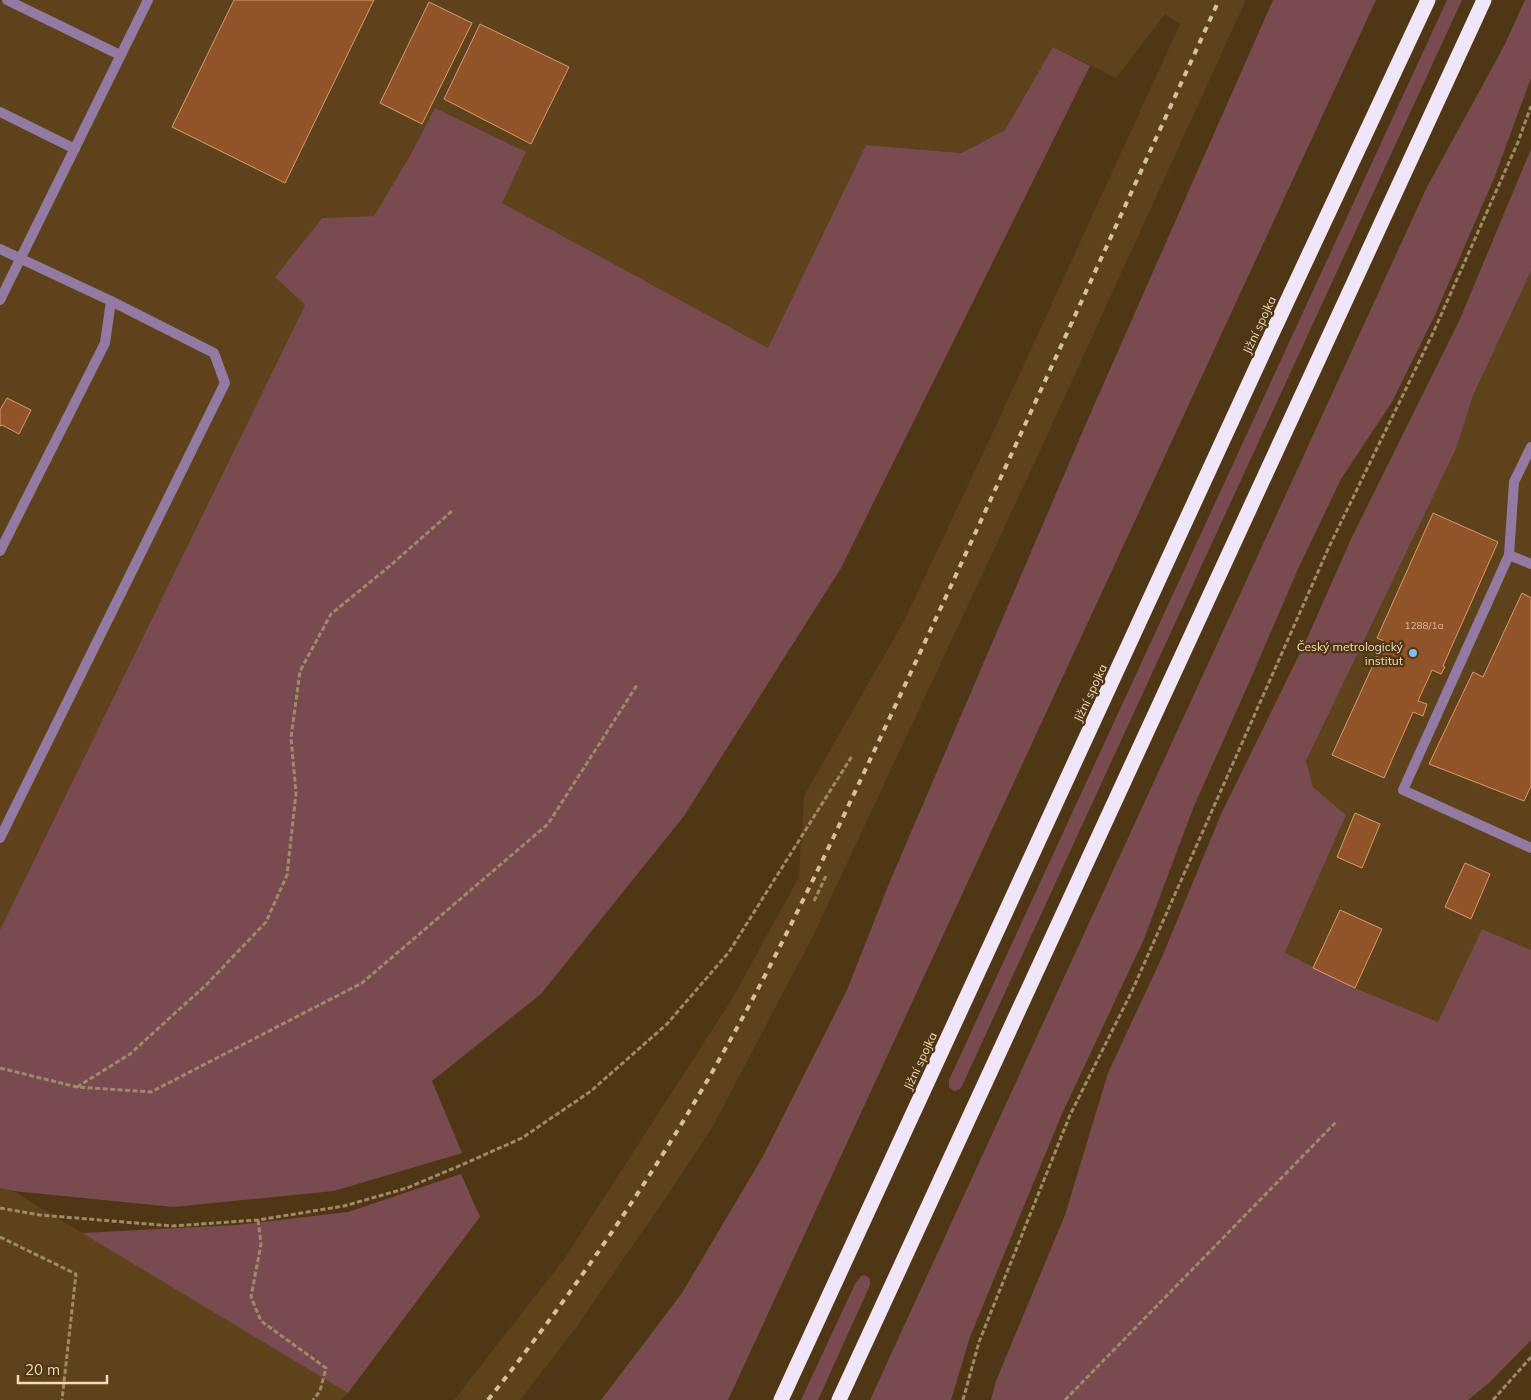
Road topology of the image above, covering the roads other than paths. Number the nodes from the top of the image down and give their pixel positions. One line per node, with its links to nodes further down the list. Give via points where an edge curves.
1 (7, 0): 5 (lane)
2 (148, 0): 5 (lane)
3 (1428, 0): 18 (highway, Jižní spojka)
4 (1484, 0): 19 (highway)
5 (120, 55): 7 (lane)
6 (0, 112): 7 (lane)
7 (75, 149): 9 (lane)
8 (0, 249): 9 (lane)
9 (20, 259): 10 (lane); 11 (lane)
10 (0, 300)
11 (111, 301): 13 (lane, via 106,343); 16 (lane, via 214,353 225,383)
12 (1531, 447): 14 (lane, via 1514,482)
13 (0, 550)
14 (1509, 554): 15 (lane); 17 (lane, via 1402,790)
15 (1531, 564)
16 (0, 838)
17 (1531, 848)
18 (781, 1400)
19 (839, 1400)

